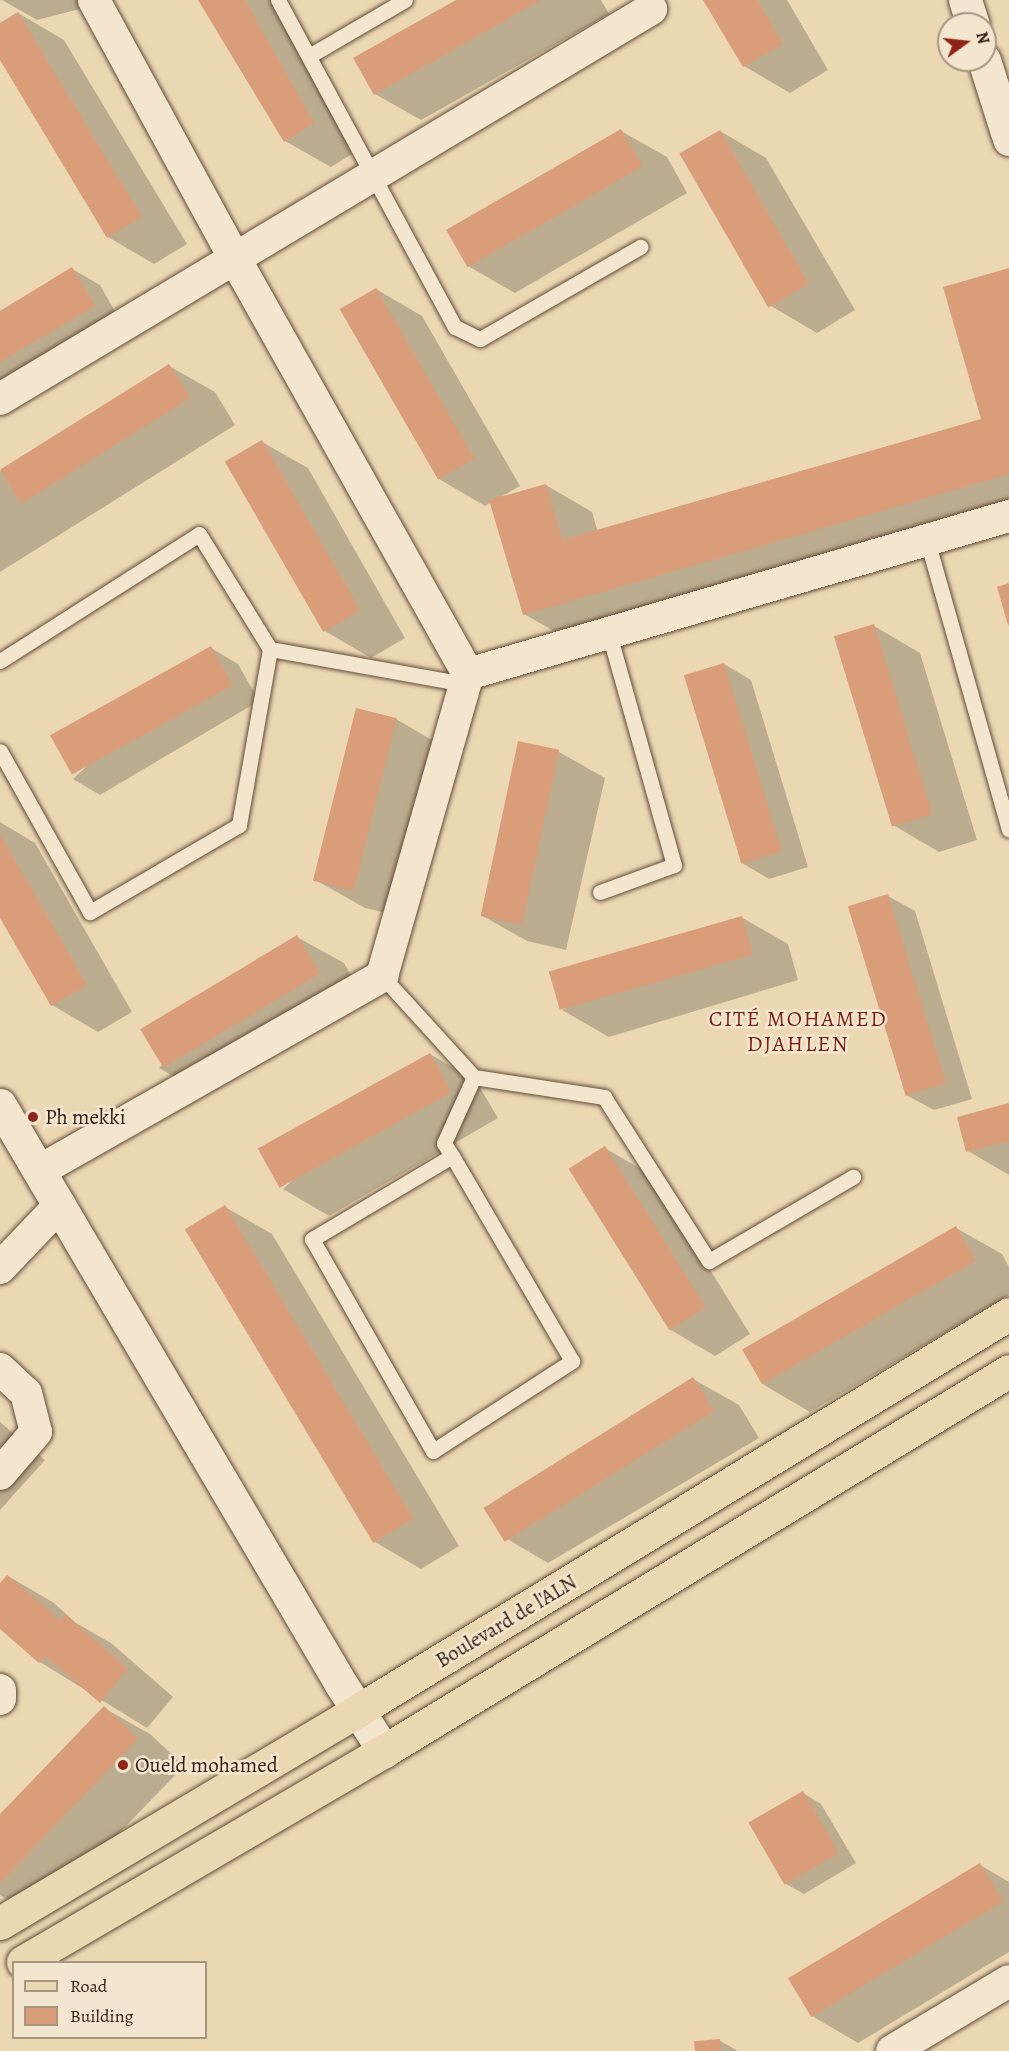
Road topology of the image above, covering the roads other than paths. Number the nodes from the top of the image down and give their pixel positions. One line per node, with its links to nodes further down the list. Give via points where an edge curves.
1 (94, 0): 10 (street)
2 (278, 0): 5 (lane)
3 (405, 0): 5 (lane)
4 (651, 9): 8 (street)
5 (309, 56): 8 (lane)
6 (988, 72): 7 (street)
7 (1009, 139)
8 (373, 175): 9 (lane, via 455,327 480,339); 10 (street)
9 (640, 247)
10 (235, 259): 11 (street); 17 (street)
11 (0, 399)
12 (1009, 516): 13 (street)
13 (927, 540): 14 (street); 19 (lane)
14 (609, 633): 17 (street); 20 (lane, via 674,865)
15 (270, 649): 16 (lane, via 199,534); 17 (lane); 18 (lane, via 239,825 90,912)
16 (0, 661)
17 (466, 679): 21 (street)
18 (0, 751)
19 (1009, 830)
20 (600, 892)
21 (382, 976): 22 (lane); 25 (street)
22 (474, 1077): 24 (lane, via 444,1143); 26 (lane, via 604,1097 709,1261)
23 (0, 1105): 25 (street)
24 (452, 1156): 24 (lane, via 572,1361 433,1451 312,1239)
25 (39, 1171): 27 (street)
26 (853, 1177)
27 (60, 1205): 28 (street); 35 (street)
28 (0, 1268)
29 (1009, 1314): 35 (main road, Boulevard de l'ALN)
30 (0, 1369): 32 (street, via 26,1393 36,1432)
31 (1009, 1371): 36 (main road)
32 (0, 1474)
33 (0, 1690): 34 (street)
34 (0, 1699)
35 (357, 1711): 36 (street); 37 (main road, Boulevard de l'ALN)
36 (384, 1751): 38 (main road)
37 (0, 1923)
38 (25, 1961)
39 (1009, 1981): 40 (street)
40 (892, 2051)

